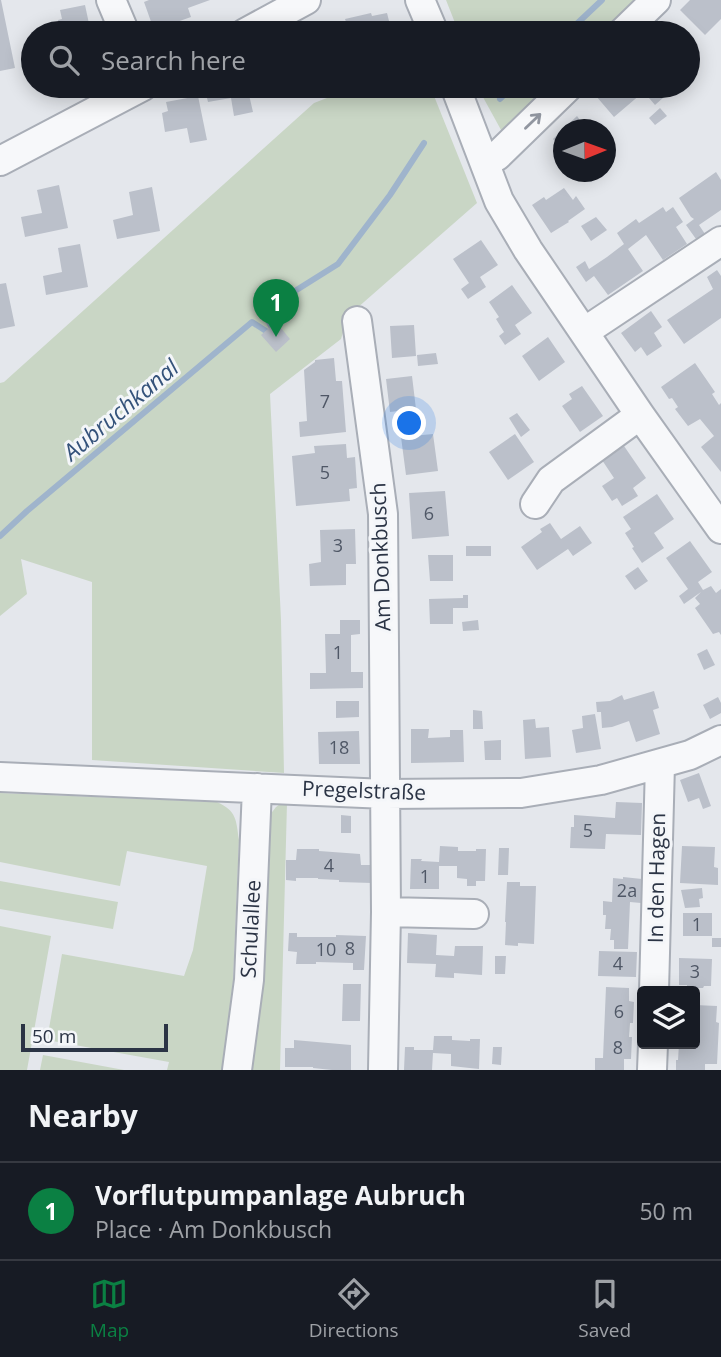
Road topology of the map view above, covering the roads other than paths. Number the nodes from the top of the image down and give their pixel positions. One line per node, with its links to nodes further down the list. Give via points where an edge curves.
1 (111, 0): 5 (street)
2 (306, 0): 6 (street)
3 (421, 0): 7 (street)
4 (656, 0): 8 (street)
5 (120, 21)
6 (267, 21)
7 (429, 21)
8 (634, 21)
9 (121, 98): 12 (street)
10 (460, 98): 13 (street)
11 (557, 98): 13 (street, one-way to 11, via 498,156)
12 (0, 161)
13 (484, 162): 16 (street, via 499,201)
14 (721, 241): 16 (street)
15 (357, 321): 24 (street, Am Donkbusch, via 383,514)
16 (584, 332): 17 (street)
17 (639, 415): 18 (street, via 551,480); 19 (street)
18 (535, 504)
19 (721, 529)
20 (721, 740): 21 (street, Pregelstraße)
21 (660, 764): 24 (street, Pregelstraße, via 601,780 521,793); 27 (street, In den Hagen)
22 (0, 777): 23 (street, Pregelstraße)
23 (257, 788): 24 (street, Pregelstraße); 29 (street, Schulallee, via 249,980)
24 (386, 794): 25 (street, Am Donkbusch)
25 (386, 912): 26 (street); 30 (street, Am Donkbusch)
26 (474, 914)
27 (654, 986)
28 (653, 1049): 31 (street)
29 (237, 1070)
30 (383, 1070)
31 (652, 1070)

